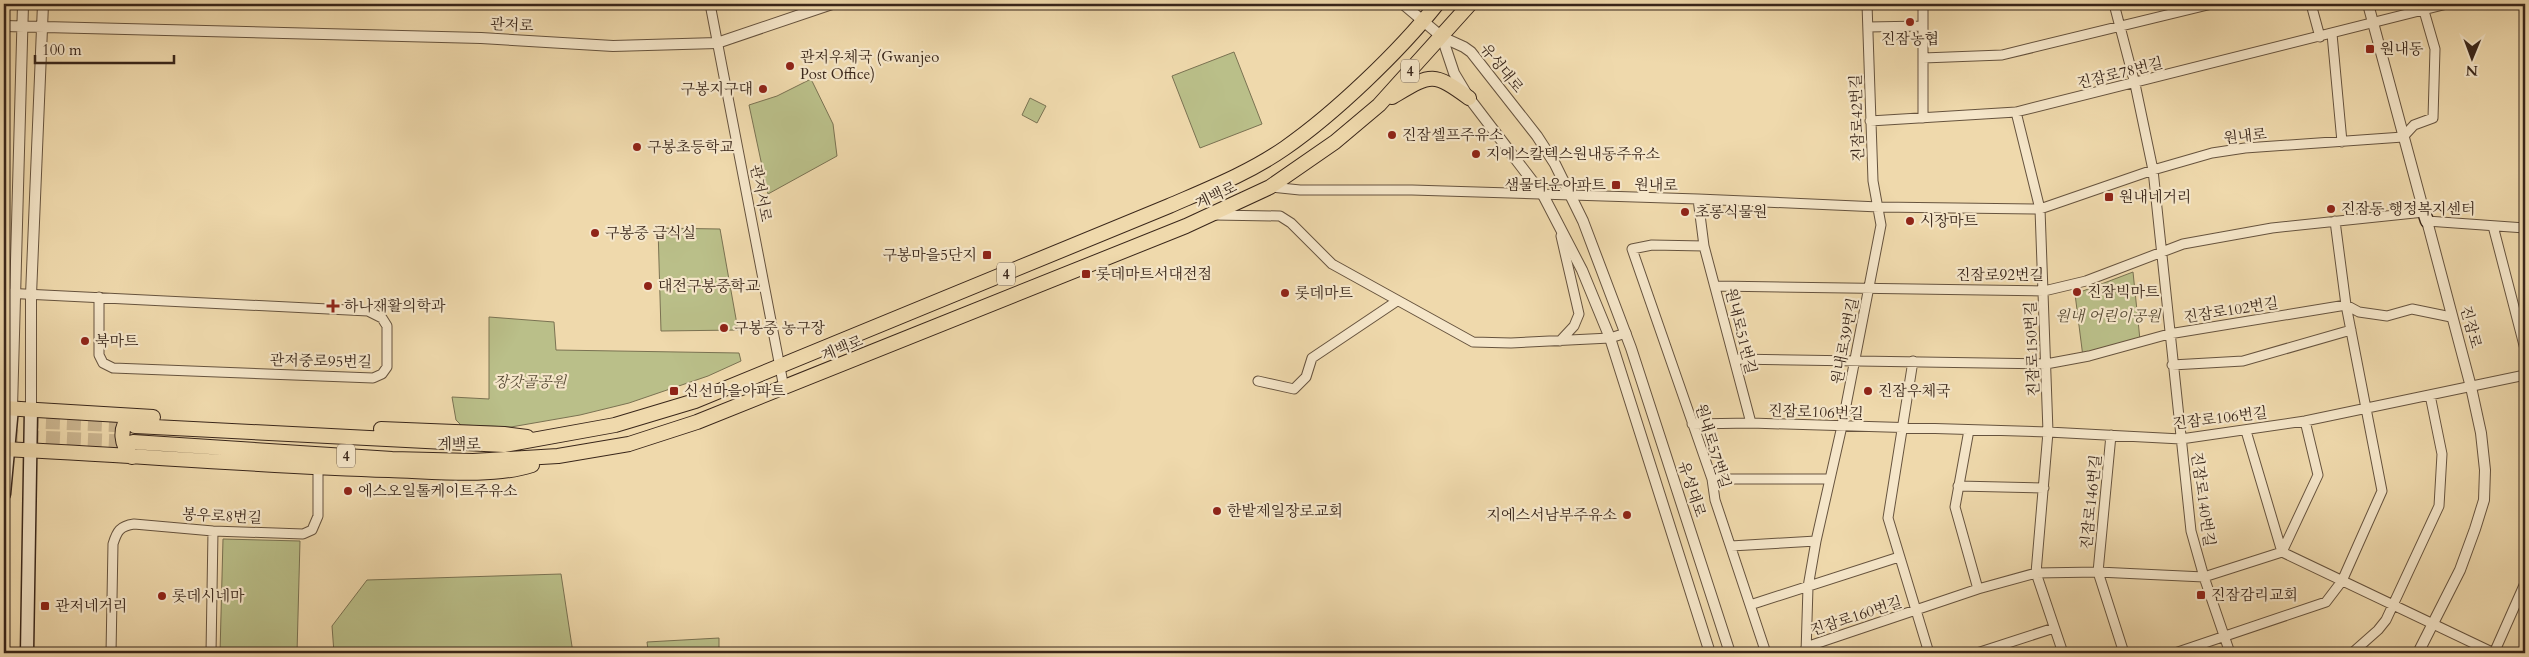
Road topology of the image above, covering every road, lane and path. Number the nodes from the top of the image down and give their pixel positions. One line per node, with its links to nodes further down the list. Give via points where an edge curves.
1 (23, 4): 19 (street)
2 (43, 4): 20 (street)
3 (710, 4): 27 (street, 관저서로)
4 (832, 4): 27 (street, 관저로)
5 (1403, 4): 16 (street)
6 (1437, 4): 16 (main road, 계백로 / 4)
7 (1470, 4): 26 (main road, 계백로 / 4)
8 (1867, 4): 22 (street, 진잠로42번길)
9 (1923, 4): 21 (street)
10 (2114, 4): 23 (street)
11 (2212, 4): 23 (street)
12 (2311, 4): 25 (street)
13 (2368, 4): 17 (street, 진잠로)
14 (2447, 4): 15 (street, 진잠로78번길)
15 (2422, 7): 17 (street, 진잠로78번길); 35 (street, via 2434,49 2433,118 2414,125)
16 (1423, 21): 26 (street); 73 (main road, 계백로 / 4, via 1338,104 1285,148 1239,174 1169,206)
17 (2373, 22): 24 (street, 진잠로78번길); 35 (street, 진잠로)
18 (4, 26): 19 (street, 관저로)
19 (22, 26): 20 (street, 관저로); 56 (street)
20 (42, 26): 27 (street, 관저로, via 481,38 613,46); 57 (street)
21 (1923, 26): 22 (street); 28 (street)
22 (1868, 28): 34 (street, 진잠로42번길)
23 (2120, 28): 28 (street, via 2002,55); 29 (street)
24 (2332, 34): 25 (street, 진잠로78번길); 36 (street)
25 (2320, 37): 29 (street, 진잠로78번길)
26 (1442, 38): 30 (street, via 1454,73); 31 (main road, 계백로 / 4); 40 (street, 유성대로, via 1471,52 1537,136)
27 (717, 43): 73 (street, 관저서로)
28 (1923, 58): 33 (street)
29 (2135, 84): 32 (street, 진잠로78번길); 37 (street)
30 (1469, 98): 31 (main road, via 1444,80 1431,78 1419,81); 39 (street)
31 (1379, 105): 38 (main road, 계백로 / 4, via 1335,142)
32 (2016, 112): 33 (street, 진잠로78번길); 43 (street)
33 (1924, 118): 34 (street, 진잠로78번길)
34 (1870, 121): 42 (street, 진잠로42번길, via 1873,181)
35 (2403, 137): 36 (street, 원내로); 45 (street, 진잠로)
36 (2342, 142): 37 (street, 원내로, via 2212,153)
37 (2153, 170): 43 (street, 원내로); 51 (street, 진잠로140번길)
38 (1270, 187): 39 (street, 원내로); 44 (main road, 계백로 / 4)
39 (1543, 196): 40 (street, 원내로); 46 (street)
40 (1572, 196): 41 (street, 원내로); 63 (street, 유성대로)
41 (1698, 199): 42 (street, 원내로); 50 (street, 원내로51번길)
42 (1879, 208): 43 (street, 원내로); 53 (street, 원내로39번길, via 1881,225)
43 (2040, 209): 54 (street, 진잠로150번길)
44 (1214, 215): 59 (street, via 1280,216 1332,264); 77 (main road, 계백로 / 4)
45 (2426, 217): 47 (street, 진잠로92번길); 48 (street, 진잠로92번길); 61 (street, 진잠로)
46 (1558, 221): 65 (street); 66 (street, via 1579,314 1574,326)
47 (2335, 221): 51 (street, 진잠로92번길, via 2272,228 2183,244); 60 (street)
48 (2493, 226): 49 (street, 진잠로92번길); 67 (street)
49 (2525, 228)
50 (1704, 246): 52 (street, 원내로51번길); 85 (street, 원내로57번길, via 1652,245 1632,249)
51 (2160, 252): 54 (street, 진잠로92번길, via 2086,281); 64 (street, 진잠로140번길)
52 (1716, 286): 53 (street, 진잠로92번길); 68 (street, 원내로51번길)
53 (1870, 288): 54 (street, 진잠로92번길); 69 (street, 원내로39번길)
54 (2044, 291): 71 (street, 진잠로150번길)
55 (4, 293): 56 (street, 관저중로95번길)
56 (15, 294): 57 (street, 관저중로95번길); 80 (street)
57 (31, 295): 58 (street, 관저중로95번길); 81 (street)
58 (99, 297): 58 (street, 관저중로95번길, via 99,356 103,363 113,368 374,378 387,367 387,326 382,318 368,311)
59 (1397, 302): 66 (street, via 1473,342); 75 (street, via 1312,358 1306,377 1294,389)
60 (2346, 305): 61 (street, 진잠로102번길, via 2359,312 2387,316 2412,309); 62 (street); 64 (street, 진잠로102번길)
61 (2452, 317): 76 (street, 진잠로)
62 (2351, 330): 72 (street, via 2243,361); 79 (street)
63 (1626, 334): 65 (street); 127 (street, 유성대로)
64 (2169, 334): 71 (street, 진잠로102번길); 72 (street, 진잠로140번길)
65 (1610, 338): 66 (street); 126 (street)
66 (1560, 341)
67 (2525, 349)
68 (1734, 358): 69 (street, 진잠로102번길); 84 (street, 원내로51번길)
69 (1855, 361): 70 (street, 진잠로102번길); 86 (street, 원내로39번길)
70 (1913, 361): 71 (street, 진잠로102번길); 87 (street)
71 (2046, 364): 90 (street, 진잠로150번길)
72 (2172, 365): 92 (street, 진잠로140번길)
73 (780, 366): 77 (street, 관저서로); 83 (main road, 계백로 / 4, via 694,401 615,426 542,439 504,434)
74 (2525, 375): 76 (street, 진잠로106번길)
75 (1258, 381)
76 (2471, 387): 78 (street, 진잠로106번길); 119 (street, 진잠로, via 2481,434 2484,500 2460,570)
77 (784, 388): 96 (main road, 계백로 / 4, via 629,444)
78 (2430, 395): 79 (street, 진잠로106번길); 117 (street, via 2442,454 2439,506)
79 (2366, 406): 82 (street, 진잠로106번길); 112 (street, via 2382,491)
80 (8, 408): 81 (main road, 계백로); 94 (main road)
81 (31, 409): 83 (main road, 계백로); 95 (main road)
82 (2306, 420): 89 (street, 진잠로106번길); 107 (street, via 2318,474)
83 (133, 421): 97 (main road, via 126,422 123,432 124,446)
84 (1751, 423): 85 (street, 진잠로106번길); 86 (street, 진잠로106번길)
85 (1692, 424): 99 (street, 원내로57번길)
86 (1842, 426): 87 (street, 진잠로106번길); 100 (street, 원내로39번길)
87 (1903, 428): 88 (street, 진잠로106번길); 108 (street, 진잠로160번길, via 1888,518)
88 (1969, 430): 90 (street, 진잠로106번길); 101 (street)
89 (2246, 431): 92 (street, 진잠로106번길); 107 (street)
90 (2048, 432): 91 (street, 진잠로106번길); 102 (street, 진잠로150번길)
91 (2111, 435): 92 (street, 진잠로106번길); 109 (street, 진잠로146번길)
92 (2181, 439): 111 (street, 진잠로140번길, via 2191,531)
93 (134, 442): 96 (main road, 계백로 / 4, via 473,462)
94 (5, 449): 95 (main road); 103 (main road)
95 (30, 450): 97 (main road); 123 (main road)
96 (558, 456): 98 (main road, via 528,467 498,471)
97 (132, 457): 98 (main road)
98 (318, 468): 104 (street, 봉우로8번길, via 318,516 312,530 303,534)
99 (1712, 479): 100 (street); 106 (street, 원내로57번길, via 1715,500)
100 (1830, 479): 105 (street, 원내로39번길)
101 (1958, 486): 102 (street); 115 (street, via 1956,519)
102 (2044, 488): 110 (street, 진잠로150번길)
103 (4, 494)
104 (213, 531): 124 (street, 봉우로8번길, via 134,524 124,525 117,531 113,544); 125 (street)
105 (1816, 541): 106 (street); 114 (street, 원내로39번길)
106 (1731, 546): 116 (street, 원내로57번길)
107 (2282, 552): 111 (street); 112 (street)
108 (1899, 557): 114 (street); 118 (street, 진잠로160번길)
109 (2098, 572): 110 (street, 진잠로146번길); 111 (street); 132 (street, 진잠로146번길)
110 (2036, 573): 115 (street); 120 (street, 진잠로150번길)
111 (2204, 577): 121 (street, 진잠로140번길)
112 (2342, 581): 117 (street); 121 (street, via 2326,602)
113 (2525, 583): 137 (street)
114 (1808, 587): 116 (street); 122 (street, 원내로39번길)
115 (1978, 589): 118 (street)
116 (1750, 605): 128 (street, 원내로57번길)
117 (2393, 605): 119 (street); 135 (street, via 2378,630)
118 (1916, 611): 122 (street, 진잠로160번길); 129 (street, 진잠로160번길)
119 (2433, 624): 136 (street, 진잠로); 137 (street)
120 (2054, 628): 130 (street); 131 (street, 진잠로150번길)
121 (2225, 637): 133 (street); 134 (street, 진잠로140번길)
122 (1806, 650)
123 (27, 653)
124 (111, 653)
125 (211, 653)
126 (1710, 653)
127 (1730, 653)
128 (1766, 653)
129 (1929, 653)
130 (1977, 653)
131 (2063, 653)
132 (2124, 653)
133 (2174, 653)
134 (2230, 653)
135 (2352, 653)
136 (2418, 653)
137 (2494, 653)

